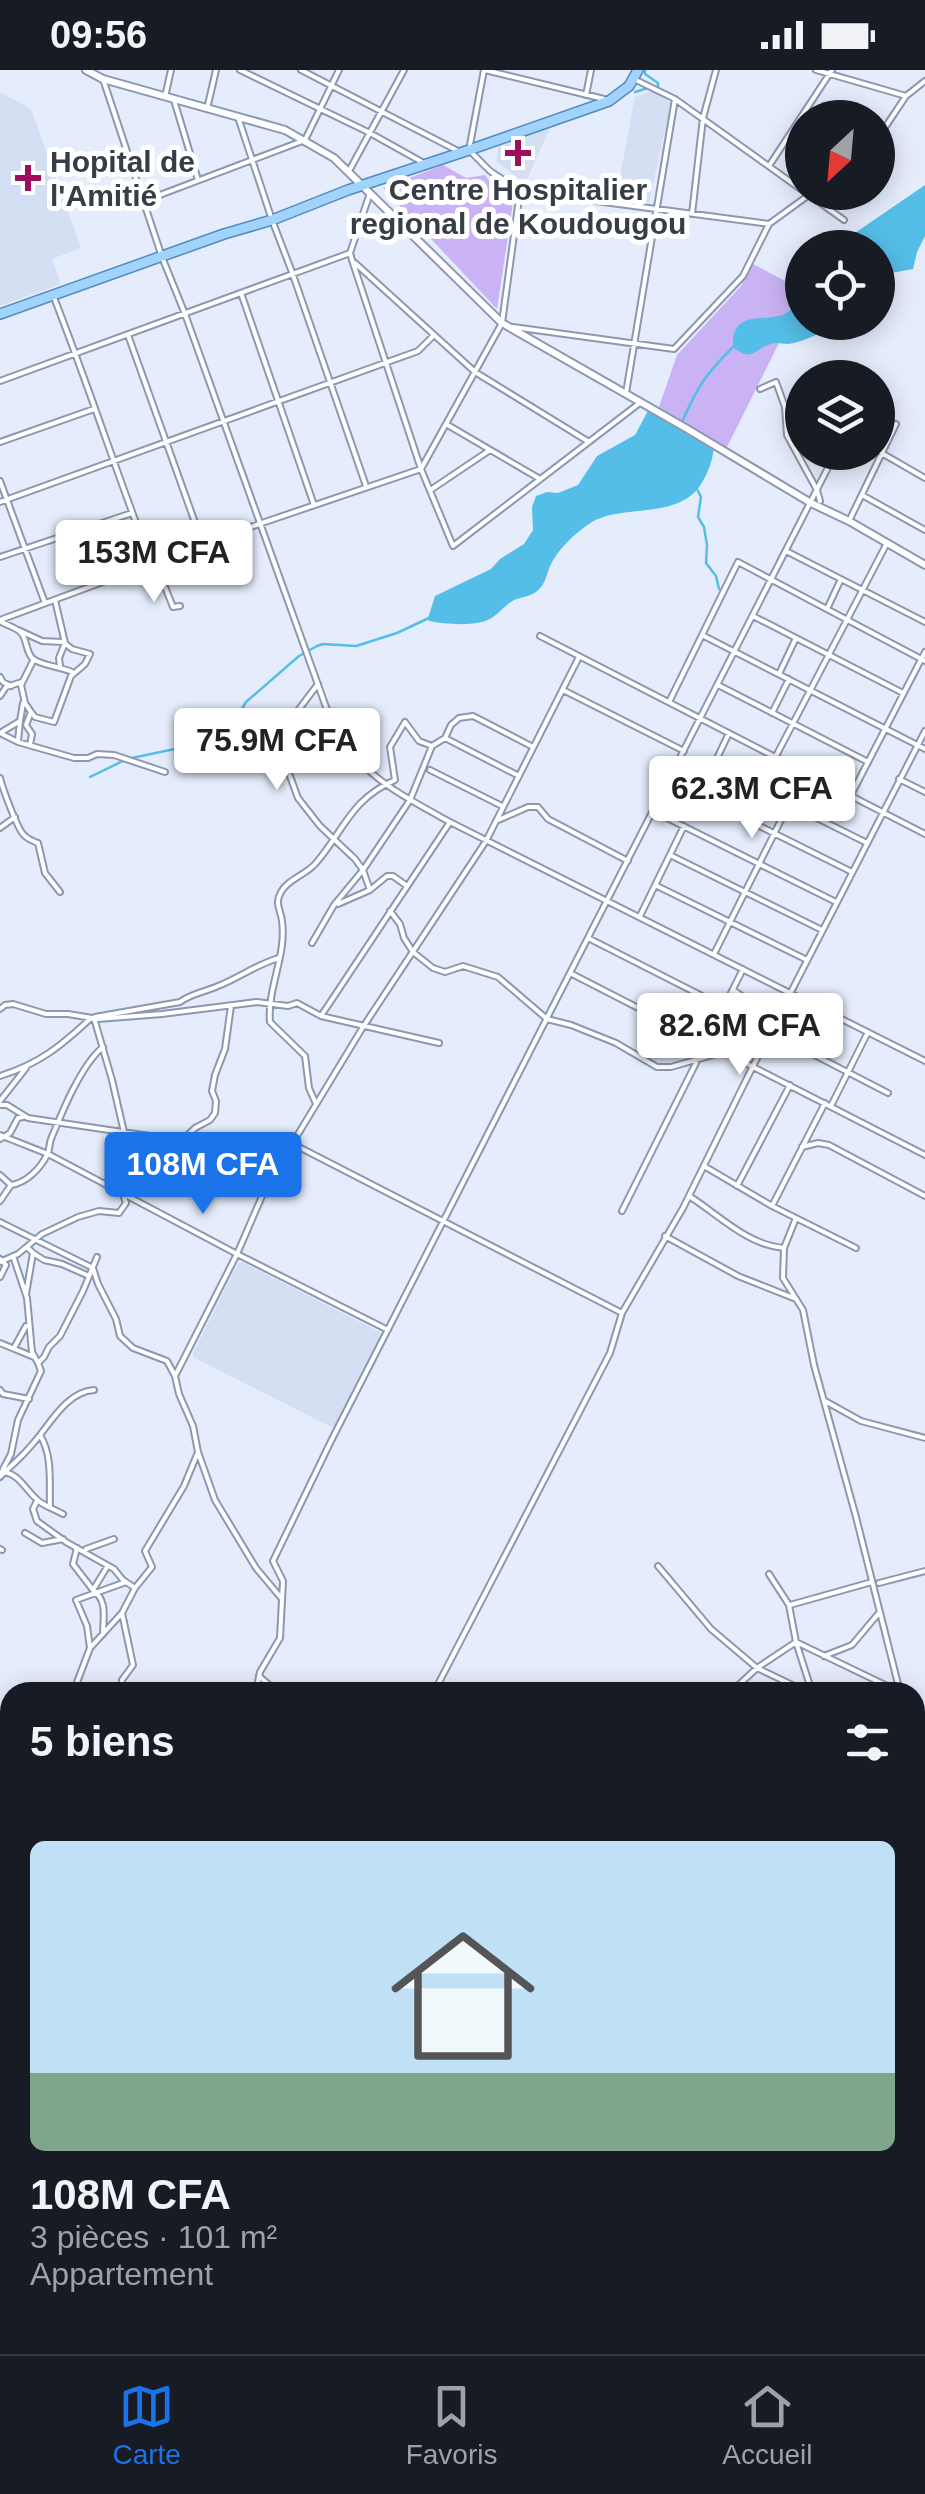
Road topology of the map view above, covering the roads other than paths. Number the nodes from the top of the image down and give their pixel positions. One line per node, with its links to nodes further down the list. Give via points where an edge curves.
1 (171, 70): 19 (street)
2 (216, 70): 23 (street)
3 (240, 70): 24 (street)
4 (300, 70): 16 (street)
5 (339, 70): 16 (street)
6 (404, 70): 25 (street)
7 (485, 70): 17 (street); 31 (street)
8 (592, 70): 17 (street)
9 (716, 70): 28 (street)
10 (816, 70): 12 (street)
11 (90, 71): 14 (street)
12 (831, 72): 18 (street); 34 (street)
13 (636, 73): 20 (street); 22 (main road)
14 (103, 79): 19 (street); 41 (street)
15 (925, 81): 18 (street)
16 (332, 86): 24 (street); 25 (street)
17 (586, 95): 22 (street)
18 (906, 96): 26 (street)
19 (164, 97): 21 (street)
20 (676, 99): 28 (street); 42 (street)
21 (174, 100): 23 (street); 37 (street)
22 (609, 100): 31 (main road)
23 (207, 109): 27 (street)
24 (320, 110): 29 (street); 30 (street)
25 (382, 111): 29 (street); 31 (street)
26 (895, 112)
27 (238, 118): 30 (street); 32 (street)
28 (703, 118): 34 (street); 45 (street)
29 (370, 134): 33 (street); 35 (street)
30 (305, 140): 32 (street); 35 (street)
31 (465, 152): 33 (main road); 39 (street)
32 (254, 161): 37 (street); 46 (street)
33 (426, 164): 38 (main road)
34 (769, 166): 36 (street)
35 (349, 172): 38 (street)
36 (785, 177)
37 (198, 180): 41 (street)
38 (362, 185): 40 (street); 46 (main road)
39 (520, 191): 42 (street); 56 (street)
40 (370, 194): 50 (street); 56 (street)
41 (143, 201): 49 (street)
42 (657, 209): 45 (street); 59 (street)
43 (786, 210): 48 (street)
44 (830, 210): 47 (street)
45 (692, 214): 48 (street)
46 (272, 220): 49 (main road); 51 (street)
47 (844, 220)
48 (769, 224): 59 (street, via 743,276 674,348)
49 (162, 256): 53 (main road); 55 (street)
50 (351, 256): 51 (street); 58 (street); 61 (street)
51 (292, 272): 52 (street); 64 (street)
52 (242, 293): 55 (street); 67 (street)
53 (52, 295): 54 (main road); 60 (street)
54 (0, 314)
55 (185, 314): 57 (street); 70 (street)
56 (505, 325): 59 (street); 62 (street); 66 (street)
57 (128, 334): 60 (street); 72 (street)
58 (434, 335): 61 (street, via 418,350); 62 (street)
59 (634, 345): 66 (street)
60 (76, 354): 63 (street); 69 (street)
61 (386, 362): 64 (street); 78 (street)
62 (475, 372): 71 (street); 74 (street)
63 (0, 381)
64 (330, 382): 67 (street); 84 (street)
65 (760, 390): 86 (street, via 776,382 787,434)
66 (626, 394): 68 (street)
67 (278, 401): 70 (street); 91 (street)
68 (641, 402): 74 (street); 90 (street)
69 (94, 409): 73 (street); 76 (street)
70 (222, 421): 72 (street); 94 (street)
71 (446, 424): 75 (street); 78 (street)
72 (166, 441): 76 (street); 97 (street)
73 (0, 442)
74 (589, 442): 82 (street)
75 (490, 450): 82 (street); 85 (street)
76 (113, 461): 88 (street); 92 (street)
77 (895, 461): 81 (street)
78 (421, 469): 84 (street); 85 (street)
79 (827, 470): 86 (street)
80 (872, 470): 87 (street)
81 (925, 478)
82 (540, 479): 85 (street, via 453,546)
83 (0, 480): 88 (street)
84 (367, 488): 91 (street)
85 (430, 490)
86 (817, 490): 90 (street)
87 (862, 495): 93 (street); 95 (street)
88 (7, 499): 89 (street); 98 (street)
89 (0, 502)
90 (815, 502): 93 (street); 99 (street)
91 (314, 506): 94 (street)
92 (132, 514): 98 (street); 101 (street)
93 (849, 522): 96 (street)
94 (259, 524): 97 (street); 131 (street)
95 (925, 530)
96 (887, 543): 102 (street); 105 (street)
97 (203, 545): 101 (street)
98 (25, 548): 100 (street); 107 (street)
99 (786, 550): 103 (street); 104 (street)
100 (0, 558)
101 (153, 562): 106 (street); 108 (street, via 173,607)
102 (925, 565)
103 (841, 579): 105 (street); 109 (street)
104 (771, 580): 109 (street); 110 (street); 115 (street, via 738,562)
105 (862, 590): 111 (street); 113 (street)
106 (55, 600): 107 (street); 118 (street)
107 (45, 603): 112 (street)
108 (180, 606)
109 (826, 609): 111 (street)
110 (753, 616): 117 (street); 119 (street)
111 (847, 620): 121 (street); 124 (street)
112 (0, 621): 114 (street)
113 (925, 622)
114 (18, 630): 118 (street); 123 (street)
115 (702, 634): 119 (street); 139 (street)
116 (540, 636): 122 (street)
117 (796, 638): 121 (street); 127 (street)
118 (65, 643): 125 (street); 126 (street, via 90,654)
119 (735, 651): 127 (street); 132 (street)
120 (925, 652): 124 (street)
121 (829, 655): 135 (street); 136 (street)
122 (579, 656): 134 (street); 139 (street)
123 (34, 660): 125 (street); 130 (street)
124 (923, 660): 136 (street)
125 (60, 666): 126 (street)
126 (74, 672): 140 (street, via 54,722)
127 (779, 674): 129 (street)
128 (0, 677): 133 (street)
129 (789, 679): 135 (street); 141 (street)
130 (22, 682): 133 (street); 138 (street)
131 (318, 684): 167 (street, via 346,745); 183 (street, via 289,728 287,768 298,798)
132 (718, 684): 141 (street); 142 (street)
133 (11, 686): 137 (street)
134 (562, 690): 154 (street); 156 (street)
135 (811, 690): 144 (street); 145 (street)
136 (904, 694): 145 (street)
137 (0, 696)
138 (24, 698): 140 (street); 143 (street)
139 (669, 702): 142 (street)
140 (31, 712): 151 (street)
141 (772, 712): 144 (street)
142 (700, 718): 148 (street); 156 (street)
143 (20, 721): 147 (street); 150 (street)
144 (793, 724): 157 (street); 158 (street)
145 (886, 728): 153 (street); 158 (street)
146 (925, 731): 153 (street)
147 (0, 733): 150 (street)
148 (730, 733): 157 (street); 159 (street)
149 (445, 738): 152 (street); 154 (street, via 468,715); 163 (street)
150 (18, 742): 151 (street)
151 (30, 744): 161 (street, via 74,758 114,755)
152 (432, 746): 167 (street, via 419,741 406,722 390,746 395,780); 171 (street)
153 (918, 746): 155 (street); 165 (street)
154 (533, 747): 163 (street)
155 (925, 749)
156 (684, 751): 166 (street)
157 (776, 757): 162 (street)
158 (868, 762): 169 (street)
159 (714, 766): 170 (street); 172 (street)
160 (430, 770): 173 (street)
161 (165, 772)
162 (805, 772): 169 (street); 172 (street)
163 (519, 776): 173 (street)
164 (0, 779): 176 (street)
165 (900, 780): 168 (street); 175 (street)
166 (669, 781): 170 (street); 174 (street)
167 (384, 784): 171 (street); 183 (street, via 358,804)
168 (925, 792)
169 (851, 795): 175 (street)
170 (699, 796): 181 (street)
171 (410, 800): 178 (street); 189 (street)
172 (789, 804): 181 (street); 185 (street)
173 (503, 807): 177 (street)
174 (653, 811): 179 (street); 187 (street)
175 (882, 813): 182 (street); 185 (street)
176 (14, 816): 180 (street); 194 (street, via 22,833 38,843 45,873)
177 (496, 821): 184 (street); 187 (street, via 538,807 548,819)
178 (450, 822): 184 (street); 192 (street)
179 (684, 826): 186 (street); 188 (street)
180 (0, 828)
181 (774, 834): 188 (street); 190 (street)
182 (925, 834)
183 (334, 838): 189 (street); 207 (street, via 278,896)
184 (486, 841): 196 (street); 205 (street)
185 (867, 843): 190 (street)
186 (670, 855): 191 (street); 195 (street)
187 (628, 861): 196 (street)
188 (759, 864): 195 (street); 197 (street)
189 (363, 870): 193 (street); 198 (street)
190 (852, 872): 197 (street)
191 (655, 885): 200 (street); 201 (street)
192 (408, 886): 193 (street, via 388,876); 199 (street)
193 (370, 890): 198 (street)
194 (60, 892)
195 (745, 892): 201 (street); 202 (street)
196 (607, 901): 200 (street); 203 (street)
197 (836, 902): 202 (street)
198 (334, 906): 204 (street)
199 (390, 911): 205 (street); 218 (street)
200 (639, 917): 206 (street)
201 (730, 922): 206 (street); 208 (street)
202 (822, 930): 208 (street)
203 (588, 938): 210 (street); 216 (street)
204 (312, 943)
205 (412, 952): 221 (street, via 445,972 463,966 498,978); 223 (street)
206 (714, 954): 209 (street)
207 (279, 958): 213 (street); 220 (street, via 180,1002)
208 (807, 960): 212 (street)
209 (744, 968): 211 (street); 212 (street)
210 (570, 972): 221 (street); 226 (street)
211 (732, 990): 214 (street); 216 (street)
212 (790, 992): 222 (street); 225 (street)
213 (268, 1004): 215 (street); 218 (street, via 297,1003); 239 (street, via 270,1022 305,1056)
214 (753, 1004): 219 (street, via 741,1024); 222 (street)
215 (230, 1006): 220 (street); 247 (street, via 212,1091 215,1113)
216 (724, 1007): 219 (street)
217 (0, 1009): 220 (street, via 13,1004)
218 (321, 1016): 223 (street)
219 (719, 1017): 226 (street)
220 (93, 1018): 228 (street); 232 (street)
221 (547, 1018): 230 (street, via 605,1038 658,1067); 263 (street)
222 (776, 1019): 224 (street)
223 (363, 1027): 227 (street); 239 (street)
224 (770, 1032): 233 (street); 234 (street)
225 (868, 1032): 231 (street); 234 (street)
226 (706, 1042): 229 (street); 230 (street)
227 (439, 1043)
228 (103, 1048): 242 (street, via 83,1070); 243 (street)
229 (725, 1052): 230 (street); 233 (street)
230 (697, 1061): 260 (street)
231 (925, 1061)
232 (30, 1066): 235 (street); 238 (street)
233 (753, 1066): 236 (street); 250 (street)
234 (848, 1072): 237 (street); 240 (street)
235 (0, 1076)
236 (790, 1085): 240 (street); 253 (street)
237 (888, 1093)
238 (0, 1103): 241 (street)
239 (316, 1104): 245 (street)
240 (828, 1105): 246 (street); 249 (street)
241 (28, 1118): 242 (street); 244 (street, via 18,1118)
242 (60, 1123): 243 (street); 248 (street)
243 (124, 1132): 247 (street, via 163,1138)
244 (1, 1137): 248 (street)
245 (292, 1144): 254 (street); 263 (street)
246 (802, 1147): 257 (street, via 829,1145); 259 (street)
247 (174, 1148): 254 (street); 255 (street, via 157,1154 140,1182)
248 (48, 1154): 252 (street, via 25,1182); 255 (street)
249 (925, 1155)
250 (704, 1166): 253 (street); 256 (street)
251 (0, 1175): 252 (street)
252 (11, 1185): 258 (street)
253 (738, 1186): 259 (street)
254 (266, 1187): 270 (street)
255 (122, 1193): 265 (street, via 126,1203 119,1214 98,1210); 270 (street)
256 (688, 1196): 264 (street); 267 (street, via 748,1236)
257 (925, 1196)
258 (0, 1201)
259 (772, 1206): 261 (street)
260 (622, 1210)
261 (796, 1218): 267 (street); 268 (street)
262 (0, 1222): 265 (street)
263 (443, 1222): 279 (street); 281 (street)
264 (666, 1236): 278 (street); 279 (street)
265 (38, 1240): 266 (street); 274 (street)
266 (27, 1247): 269 (street); 271 (street)
267 (784, 1248): 278 (street, via 783,1278)
268 (856, 1248)
269 (32, 1253): 276 (street); 277 (street)
270 (237, 1254): 281 (street); 285 (street)
271 (14, 1256): 273 (street); 277 (street)
272 (97, 1256): 274 (street)
273 (1, 1261): 275 (street, via 6,1266)
274 (93, 1268): 276 (street); 285 (street, via 120,1336 167,1361)
275 (0, 1276)
276 (89, 1276): 284 (street, via 60,1336)
277 (26, 1295): 280 (street)
278 (796, 1299): 289 (street)
279 (622, 1313): 326 (street, via 610,1352)
280 (28, 1322): 283 (street); 284 (street)
281 (388, 1330): 312 (street, via 273,1561 283,1581)
282 (0, 1344): 283 (street)
283 (14, 1349): 284 (street)
284 (36, 1360): 288 (street, via 41,1371)
285 (175, 1376): 292 (street)
286 (0, 1390): 288 (street)
287 (94, 1390): 290 (street, via 69,1401)
288 (29, 1399): 293 (street)
289 (825, 1402): 291 (street, via 861,1421); 309 (street)
290 (40, 1435): 294 (street); 298 (street, via 48,1453)
291 (925, 1438)
292 (198, 1452): 310 (street, via 145,1551 152,1567); 312 (street, via 215,1500)
293 (10, 1454): 294 (street); 295 (street)
294 (15, 1462): 295 (street); 296 (street)
295 (2, 1473): 296 (street)
296 (19, 1480): 297 (street)
297 (37, 1501): 298 (street); 302 (street, via 35,1519)
298 (50, 1507): 299 (street)
299 (64, 1514)
300 (25, 1533): 302 (street, via 42,1543)
301 (114, 1539): 303 (street)
302 (63, 1540): 303 (street)
303 (81, 1549): 304 (street); 311 (street, via 73,1564)
304 (108, 1565): 308 (street); 311 (street)
305 (658, 1566): 320 (street, via 711,1628)
306 (925, 1571): 309 (street)
307 (768, 1574): 313 (street)
308 (126, 1582): 310 (street); 311 (street)
309 (875, 1582): 313 (street); 314 (street)
310 (135, 1588): 315 (street)
311 (95, 1592): 316 (street, via 104,1607); 318 (street, via 76,1602)
312 (282, 1599): 321 (street, via 280,1638)
313 (789, 1605): 317 (street)
314 (880, 1612): 319 (street, via 852,1646); 331 (street)
315 (122, 1613): 316 (street); 323 (street, via 133,1665)
316 (103, 1634): 318 (street)
317 (796, 1642): 319 (street); 320 (street); 329 (street)
318 (90, 1648): 322 (street)
319 (824, 1656): 330 (street)
320 (757, 1668): 327 (street); 328 (street)
321 (259, 1676): 324 (street); 325 (street)
322 (77, 1682)
323 (122, 1682)
324 (258, 1682)
325 (266, 1682)
326 (439, 1682)
327 (741, 1682)
328 (787, 1682)
329 (806, 1682)
330 (879, 1682)
331 (898, 1682)

